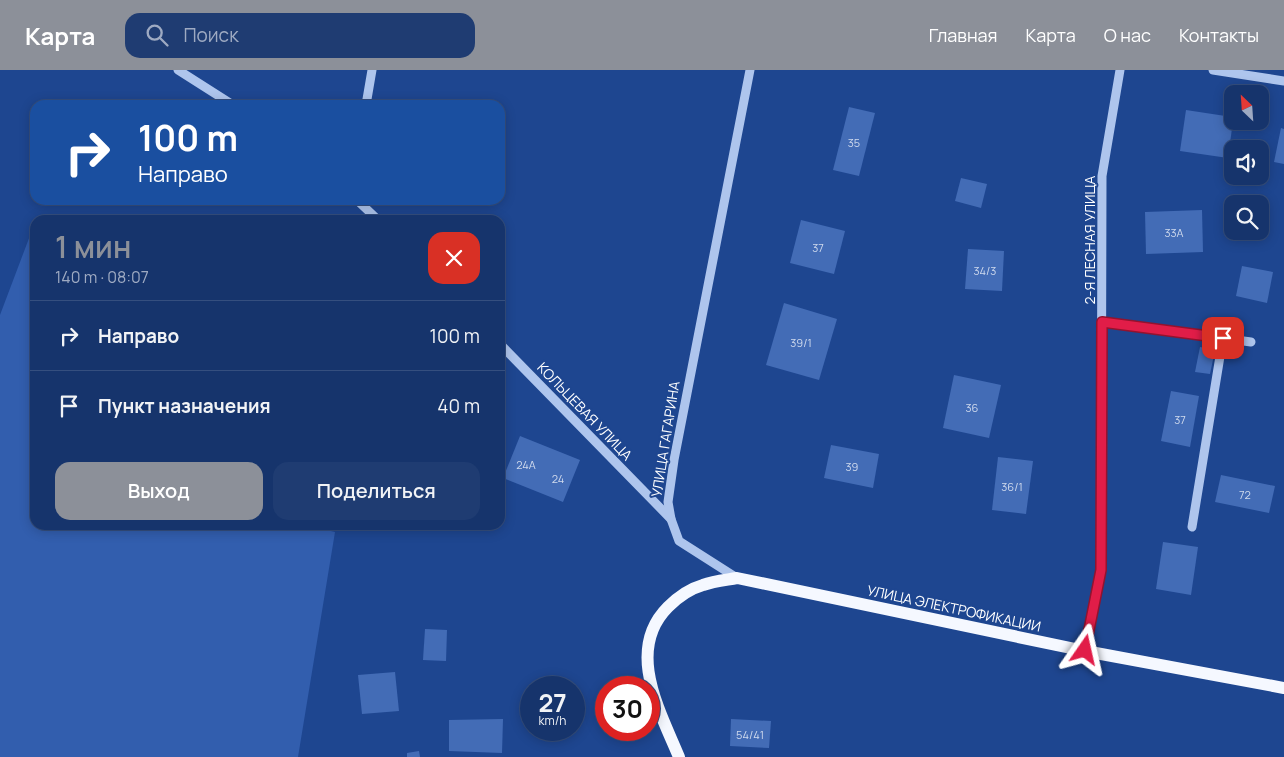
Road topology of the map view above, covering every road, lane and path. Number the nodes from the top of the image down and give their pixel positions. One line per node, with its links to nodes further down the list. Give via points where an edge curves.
1 (178, 70): 7 (street)
2 (372, 70): 8 (street)
3 (750, 70): 13 (street, УЛИЦА ГАГАРИНА, via 671,476 668,502)
4 (1120, 70): 9 (street, 2-Я ЛЕСНАЯ УЛИЦА, via 1102,176)
5 (1213, 70): 6 (street)
6 (1284, 81)
7 (225, 100)
8 (367, 100)
9 (1102, 322): 10 (street); 16 (street, 2-Я ЛЕСНАЯ УЛИЦА, via 1101,570)
10 (1223, 338): 11 (street); 14 (street)
11 (1251, 342)
12 (505, 349): 13 (street, КОЛЬЦЕВАЯ УЛИЦА)
13 (671, 519): 15 (street, УЛИЦА ГАГАРИНА, via 679,541)
14 (1192, 527)
15 (737, 578): 16 (main road, УЛИЦА ЭЛЕКТРОФИКАЦИИ); 18 (main road, via 703,585 680,595 661,614 649,637 649,678)
16 (1085, 650): 17 (main road, УЛИЦА ЭЛЕКТРОФИКАЦИИ)
17 (1284, 688)
18 (678, 757)

